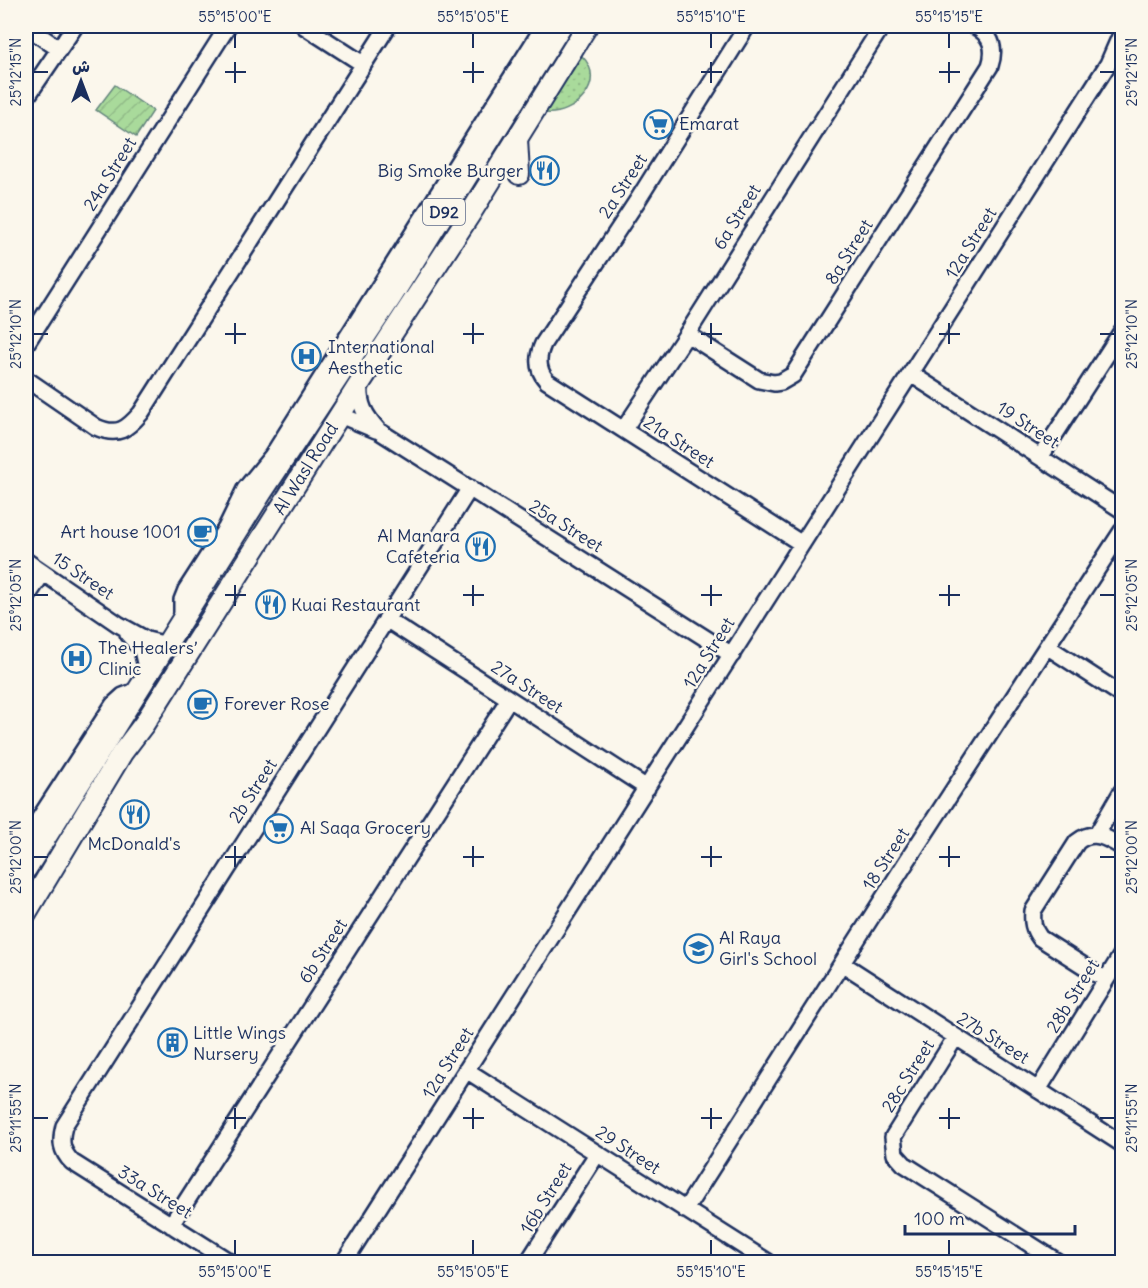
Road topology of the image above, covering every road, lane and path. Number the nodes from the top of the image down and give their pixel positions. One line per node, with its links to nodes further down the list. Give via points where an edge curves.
1 (26, 26): 14 (street)
2 (75, 26): 14 (street)
3 (228, 26): 24 (street, 24a Street)
4 (304, 26): 15 (street)
5 (388, 26): 15 (street)
6 (544, 26): 17 (street, Al Wasl Road)
7 (561, 26): 17 (main road, Al Wasl Road / D92)
8 (587, 26): 19 (main road, Al Wasl Road / D92)
9 (747, 26): 25 (street, 2a Street, via 543,344)
10 (882, 26): 23 (street, 6a Street)
11 (975, 26): 23 (street, 8a Street, via 992,43 990,66 793,375 782,382 759,380)
12 (1122, 32): 16 (street, 12a Street)
13 (1122, 48): 16 (street, 12a Street)
14 (59, 49): 18 (street)
15 (363, 64): 27 (street, via 141,413 125,429 116,432 96,428)
16 (1108, 64): 26 (street, 12a Street)
17 (522, 73): 21 (main road, Al Wasl Road / D92); 41 (street, Al Wasl Road, via 272,456 245,489 184,595)
18 (26, 98)
19 (517, 139): 20 (main road); 28 (main road, Al Wasl Road / D92, via 430,288)
20 (519, 174)
21 (392, 296): 29 (main road, via 385,321 338,398); 41 (main road, Al Wasl Road / D92, via 262,492)
22 (1122, 331): 32 (street)
23 (687, 334): 30 (street, 6a Street)
24 (26, 344)
25 (539, 369): 30 (street, 21a Street, via 547,381)
26 (911, 374): 32 (street, 19 Street); 36 (street, 12a Street)
27 (26, 379)
28 (360, 383): 29 (main road, Al Wasl Road / D92); 31 (street, 25a Street, via 362,409)
29 (340, 415): 31 (street, 25a Street); 49 (main road, Al Wasl Road / D92)
30 (624, 429): 36 (street, 21a Street)
31 (379, 431): 33 (street, 25a Street)
32 (1041, 456): 34 (street, 19 Street)
33 (470, 488): 40 (street, 2b Street); 45 (street, 25a Street)
34 (1122, 510)
35 (1122, 531): 44 (street, 18 Street)
36 (802, 544): 45 (street, 12a Street)
37 (26, 561): 38 (street, 15 Street)
38 (43, 573): 39 (street); 42 (street, 15 Street)
39 (26, 598)
40 (386, 619): 48 (street, 27a Street); 64 (street, 2b Street, via 67,1118)
41 (182, 622): 43 (main road, Al Wasl Road / D92)
42 (118, 624): 43 (street, via 147,640); 46 (street, via 142,650)
43 (167, 645): 46 (main road, Al Wasl Road / D92); 49 (main road, via 169,668)
44 (1048, 647): 47 (street); 58 (street, 18 Street)
45 (732, 655): 50 (street, 12a Street)
46 (144, 682): 53 (street, Al Wasl Road, via 113,705); 55 (main road, Al Wasl Road / D92)
47 (1122, 694)
48 (508, 699): 50 (street, 27a Street); 67 (street, 6b Street)
49 (122, 753): 56 (main road, Al Wasl Road / D92)
50 (647, 788): 61 (street, 12a Street)
51 (1122, 791): 52 (street)
52 (1097, 834): 54 (street); 59 (street, via 1077,842 1037,902 1032,921 1040,938)
53 (26, 839)
54 (1122, 847)
55 (26, 869)
56 (26, 913)
57 (1122, 954): 59 (street, 28b Street)
58 (843, 964): 60 (street, 27b Street); 66 (street, 18 Street)
59 (1106, 980): 62 (street, 28b Street)
60 (955, 1038): 62 (street, 27b Street); 72 (street, 28c Street, via 898,1128 895,1154 904,1164)
61 (466, 1070): 65 (street, 29 Street); 69 (street, 12a Street)
62 (1038, 1089): 63 (street, 27b Street)
63 (1122, 1144)
64 (63, 1150): 67 (street, 33a Street, via 72,1162)
65 (597, 1154): 66 (street, 29 Street); 70 (street, 16b Street)
66 (685, 1210): 71 (street, 29 Street)
67 (171, 1225): 68 (street, 33a Street)
68 (230, 1263)
69 (344, 1263)
70 (528, 1263)
71 (768, 1263)
72 (1058, 1263)

